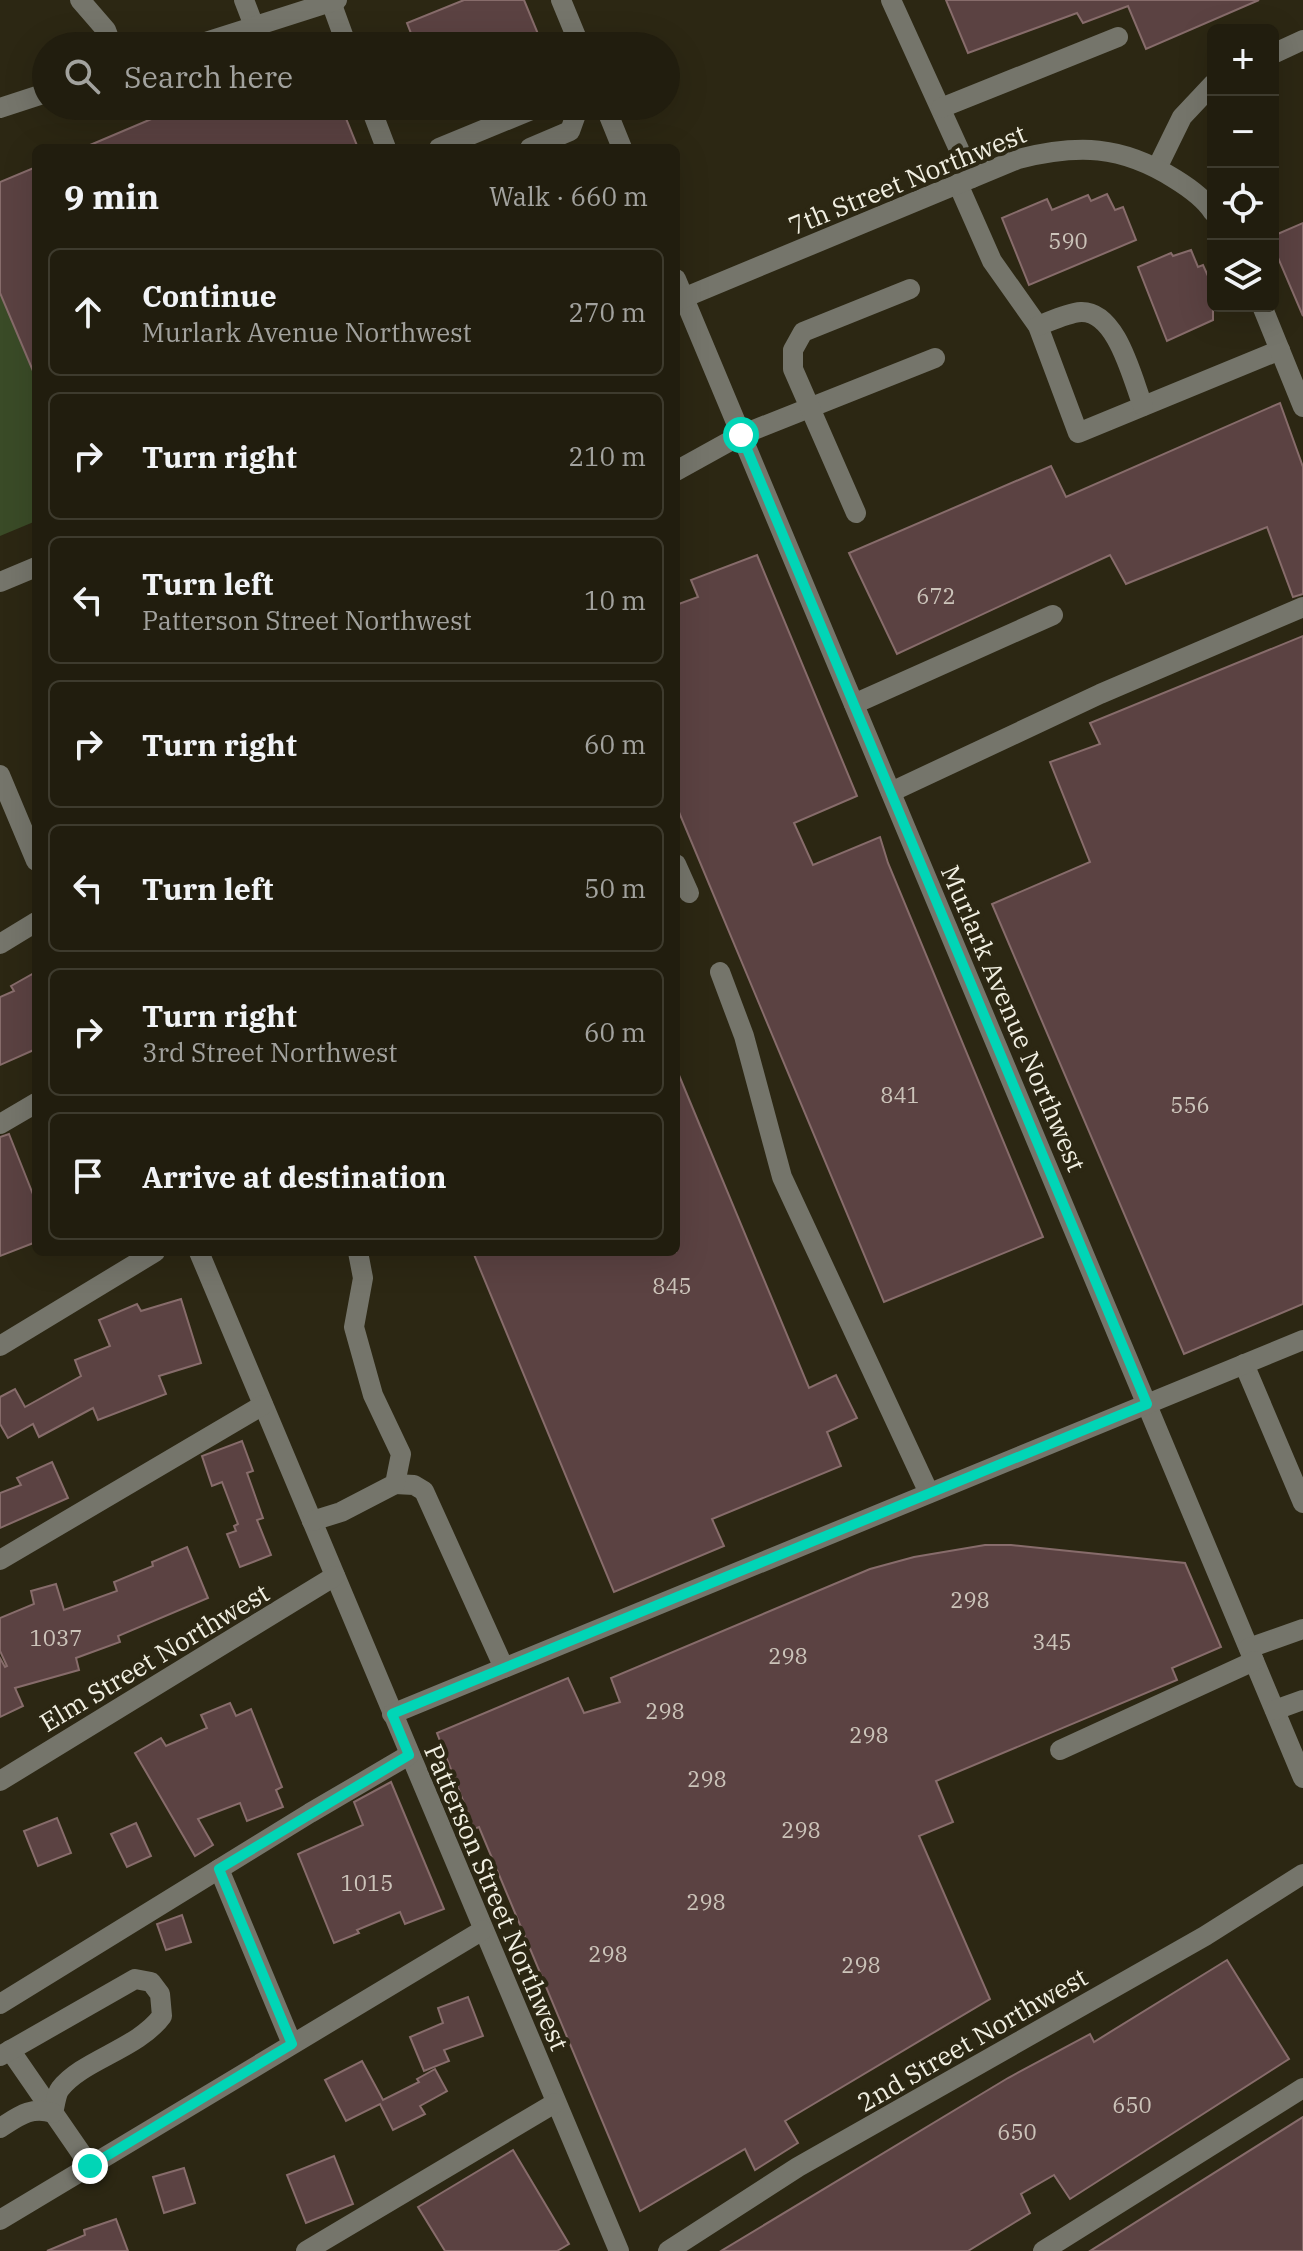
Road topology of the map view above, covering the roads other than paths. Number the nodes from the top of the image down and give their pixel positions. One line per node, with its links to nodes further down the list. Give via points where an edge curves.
1 (80, 0): 7 (street)
2 (244, 0): 6 (street)
3 (561, 0): 10 (street)
4 (891, 0): 17 (street)
5 (334, 1): 6 (street); 9 (street)
6 (254, 26): 8 (street)
7 (107, 32)
8 (236, 32)
9 (343, 32)
10 (574, 32)
11 (1118, 37): 17 (street)
12 (1303, 40): 13 (street)
13 (1279, 51)
14 (1207, 90): 26 (street, via 1182,117)
15 (32, 98): 16 (street)
16 (0, 108)
17 (941, 108): 27 (street)
18 (375, 120): 22 (street)
19 (507, 120): 23 (street)
20 (574, 120): 24 (street, via 570,131)
21 (611, 120): 25 (street)
22 (384, 144)
23 (449, 144)
24 (539, 144)
25 (620, 144)
26 (1157, 168): 27 (street, 7th Street Northwest, via 1127,155 1058,149); 28 (street, 7th Street Northwest)
27 (965, 181): 30 (street, 7th Street Northwest); 33 (street, via 992,261)
28 (1207, 206)
29 (910, 289): 38 (street, via 803,332 793,350 793,369)
30 (680, 292)
31 (680, 294): 39 (street, Murlark Avenue Northwest)
32 (1264, 312): 34 (street)
33 (1038, 326): 36 (street, via 1076,312 1101,317 1112,330); 36 (street, via 1078,433)
34 (1280, 350): 36 (street); 37 (street)
35 (935, 358): 38 (street)
36 (1143, 406)
37 (1303, 407)
38 (808, 409): 39 (street); 41 (street)
39 (741, 435): 40 (street); 46 (street, Murlark Avenue Northwest)
40 (680, 469)
41 (856, 513)
42 (32, 569): 43 (street)
43 (0, 582)
44 (1303, 607): 48 (street)
45 (1053, 615): 46 (street)
46 (854, 704): 48 (street, Murlark Avenue Northwest)
47 (0, 775): 49 (street)
48 (891, 792): 63 (street, Murlark Avenue Northwest)
49 (32, 851)
50 (680, 873): 51 (street)
51 (689, 893)
52 (32, 924): 53 (street)
53 (0, 944)
54 (720, 972): 66 (street, via 744,1036 782,1177)
55 (32, 1105): 56 (street)
56 (0, 1124)
57 (148, 1256): 61 (street)
58 (201, 1256): 64 (street, Patterson Street Northwest)
59 (359, 1256): 65 (street, via 363,1278 354,1327 373,1395 401,1454)
60 (1303, 1340): 62 (street)
61 (0, 1346)
62 (1244, 1364): 63 (street); 67 (street)
63 (1147, 1404): 66 (street); 72 (street, Murlark Avenue Northwest)
64 (263, 1405): 68 (street, Patterson Street Northwest); 69 (street)
65 (395, 1484): 68 (street); 73 (street, via 424,1491)
66 (929, 1493): 73 (street)
67 (1303, 1503)
68 (312, 1521): 70 (street, Patterson Street Northwest)
69 (0, 1560)
70 (335, 1576): 76 (street, Patterson Street Northwest); 80 (street, Elm Street Northwest)
71 (1303, 1629): 72 (street)
72 (1251, 1654): 75 (street, Murlark Avenue Northwest); 77 (street)
73 (504, 1668): 76 (street)
74 (1303, 1700): 75 (street)
75 (1275, 1710): 79 (street, Murlark Avenue Northwest)
76 (392, 1714): 78 (street, Patterson Street Northwest)
77 (1060, 1750)
78 (409, 1755): 81 (street); 83 (street, Patterson Street Northwest)
79 (1303, 1778)
80 (0, 1781)
81 (219, 1869): 84 (street); 85 (street)
82 (1303, 1874): 95 (street, 2nd Street Northwest, via 1205,1936 798,2167)
83 (483, 1930): 85 (street); 88 (street, Patterson Street Northwest)
84 (0, 2004)
85 (292, 2044): 91 (street)
86 (5, 2053): 89 (street); 89 (street, via 135,1979 151,1982 160,1994 162,2016 153,2028 59,2090)
87 (1303, 2088): 96 (street)
88 (555, 2103): 93 (street); 94 (street, Patterson Street Northwest)
89 (53, 2113): 90 (street, via 30,2110); 91 (street)
90 (0, 2128)
91 (90, 2166): 92 (street)
92 (0, 2220)
93 (306, 2251)
94 (619, 2251)
95 (668, 2251)
96 (1043, 2251)

